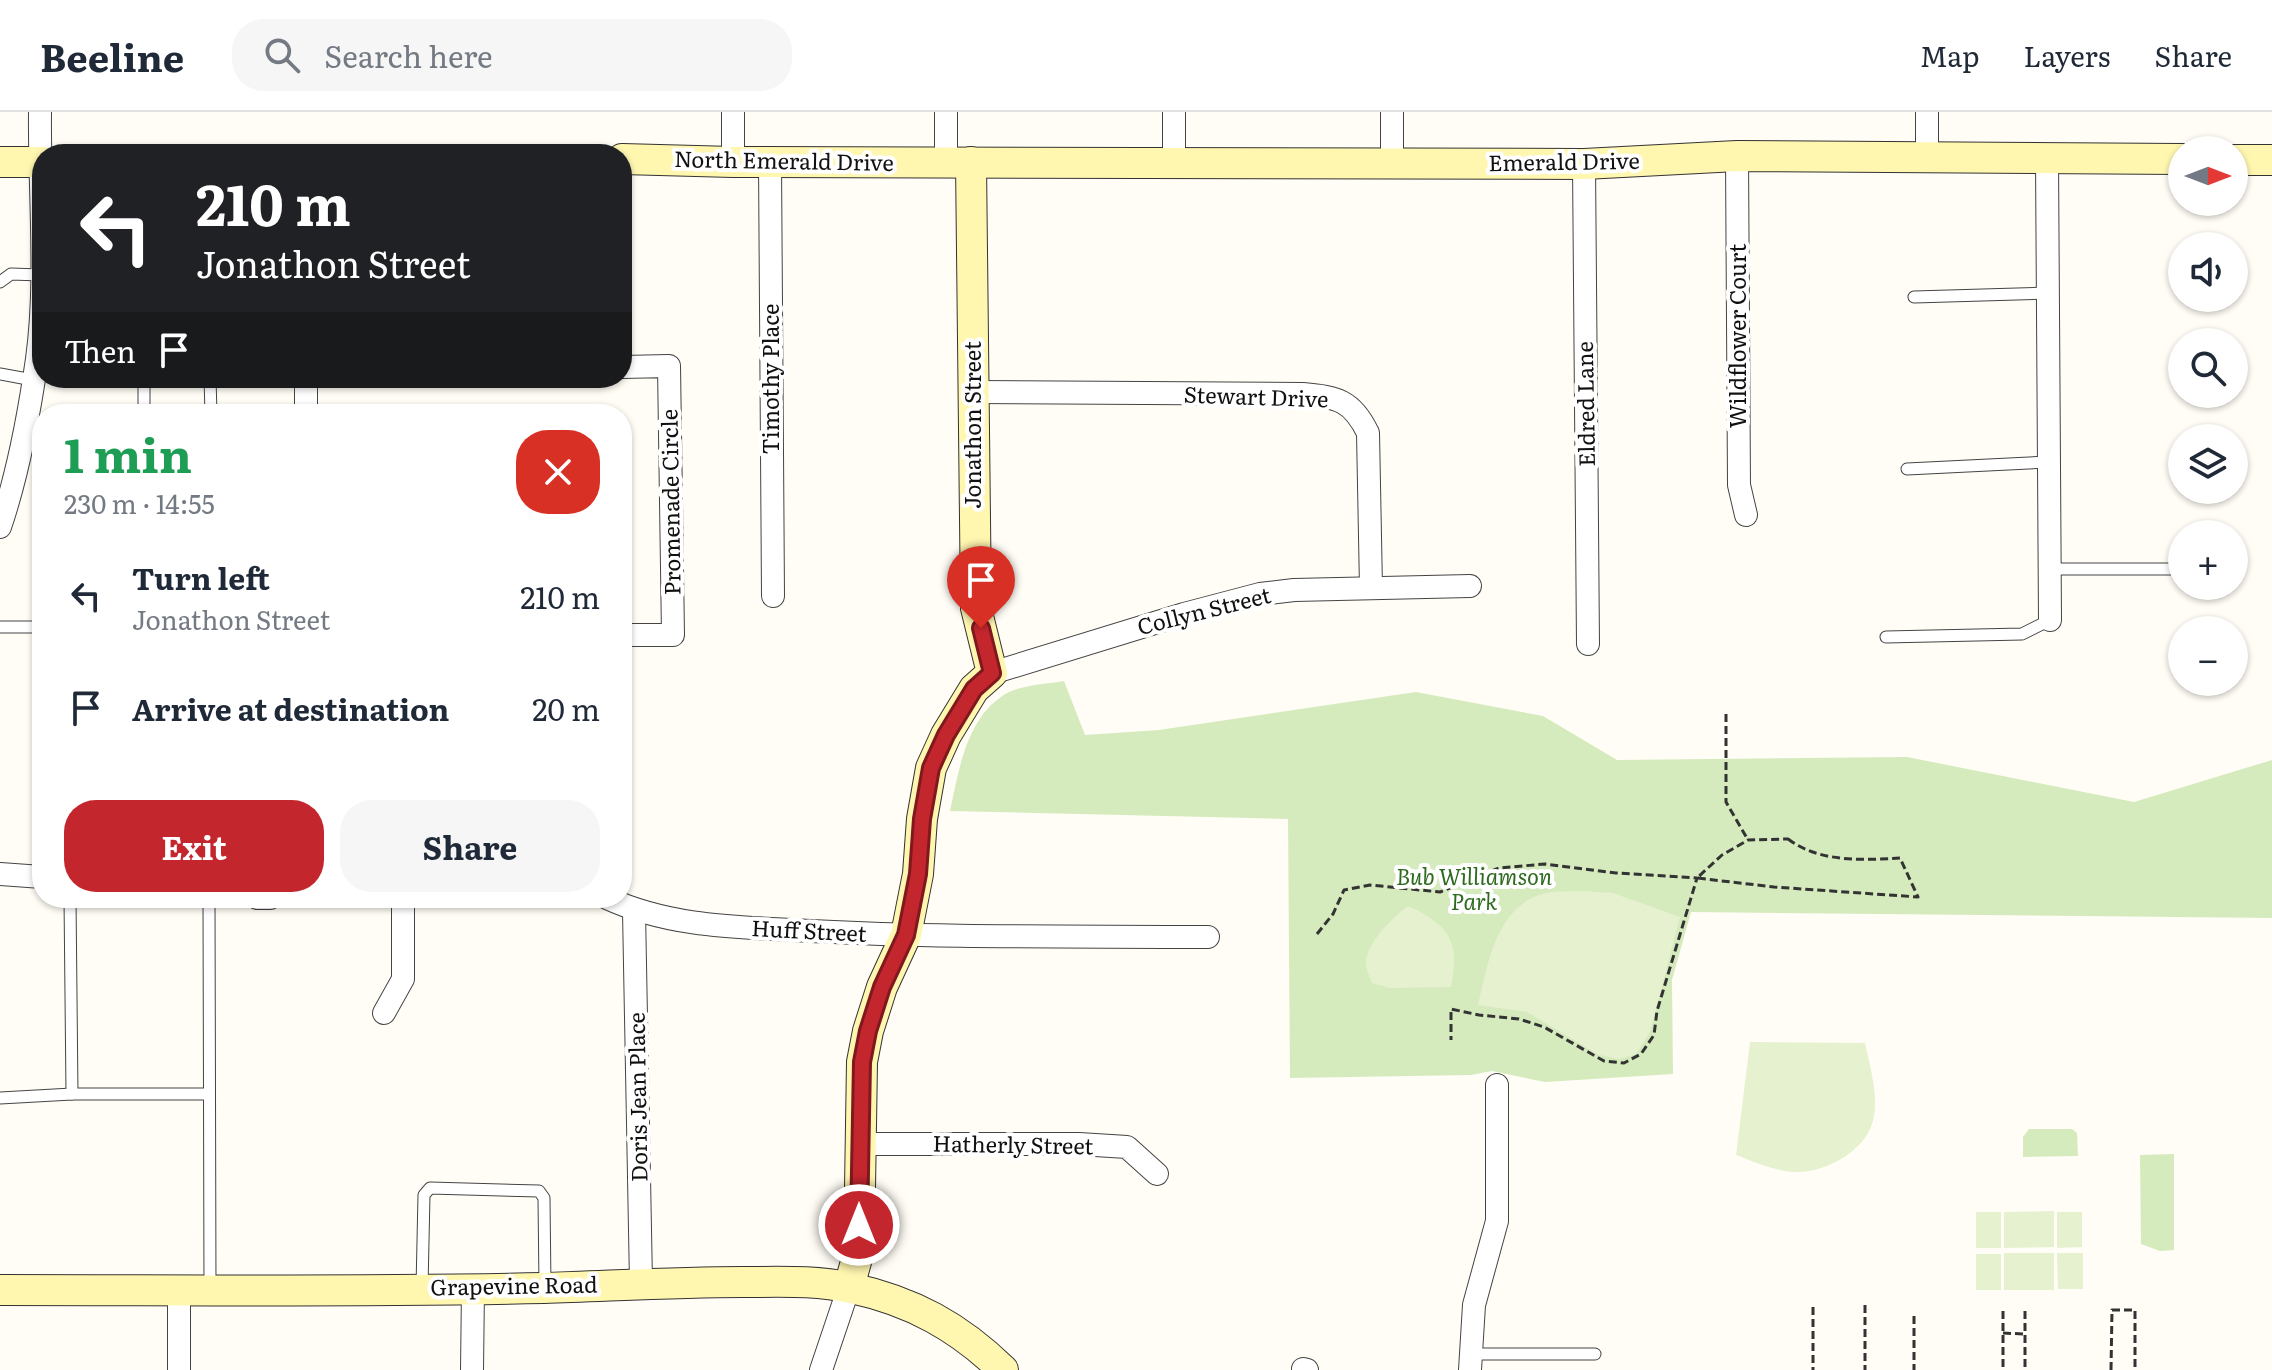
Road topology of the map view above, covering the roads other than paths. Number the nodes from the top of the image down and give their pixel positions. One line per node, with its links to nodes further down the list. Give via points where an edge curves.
1 (40, 112): 7 (street)
2 (733, 112): 17 (street)
3 (946, 112): 19 (street)
4 (1174, 112): 20 (street)
5 (1392, 112): 21 (street)
6 (1927, 112): 9 (street)
7 (41, 144)
8 (1737, 156): 9 (main road, Emerald Drive); 22 (main road, Emerald Drive); 34 (street, Wildflower Court, via 1739,485)
9 (1927, 158): 10 (main road, Emerald Drive)
10 (2047, 158): 12 (main road, Emerald Drive); 25 (street)
11 (632, 159): 17 (main road, North Emerald Drive)
12 (2168, 159)
13 (2248, 160): 14 (main road)
14 (2272, 160)
15 (0, 162): 16 (main road)
16 (32, 162)
17 (733, 162): 18 (main road, North Emerald Drive)
18 (770, 162): 19 (main road, North Emerald Drive); 40 (street, Timothy Place)
19 (958, 162): 20 (main road, Emerald Drive); 31 (main road, Jonathon Street)
20 (1174, 162): 21 (main road, Emerald Drive)
21 (1392, 162): 22 (main road, Emerald Drive)
22 (1584, 164): 46 (street, Eldred Lane)
23 (0, 282): 24 (lane, via 11,274)
24 (32, 282)
25 (2047, 293): 26 (lane); 32 (street)
26 (1914, 297)
27 (632, 367): 44 (street, Promenade Circle, via 669,366 673,635)
28 (0, 374): 29 (lane)
29 (32, 380)
30 (32, 385): 35 (street, via 13,489)
31 (973, 392): 39 (street, Stewart Drive, via 1303,394 1348,404 1368,433); 47 (main road, Jonathon Street, via 976,608)
32 (2048, 462): 33 (lane); 36 (street)
33 (1907, 469)
34 (1746, 515)
35 (0, 527)
36 (2049, 569): 37 (lane); 41 (street)
37 (2168, 569)
38 (1470, 586): 39 (street, Collyn Street)
39 (1371, 588): 47 (street, Collyn Street, via 1260,594)
40 (773, 596)
41 (2050, 620): 45 (lane, via 2022,634)
42 (0, 627): 43 (lane)
43 (32, 627)
44 (632, 635)
45 (1886, 637)
46 (1588, 644)
47 (992, 673): 55 (main road, via 974,689 931,768)
48 (0, 874): 49 (street)
49 (32, 876)
50 (70, 908): 59 (lane)
51 (209, 908): 60 (lane)
52 (403, 908): 57 (street, via 403,979)
53 (628, 908): 54 (street, Huff Street)
54 (634, 911): 55 (street, Huff Street, via 695,924); 64 (street, Doris Jean Place)
55 (906, 935): 56 (street, Huff Street); 62 (main road, via 868,1031)
56 (1208, 937)
57 (384, 1013)
58 (1497, 1085): 73 (street, via 1497,1221 1474,1305)
59 (72, 1094): 60 (lane); 61 (lane)
60 (209, 1094): 71 (lane)
61 (0, 1098)
62 (859, 1144): 63 (street, Hatherly Street, via 1127,1147); 65 (main road, via 859,1251)
63 (1157, 1174)
64 (641, 1283): 65 (main road, Grapevine Road, via 807,1282); 68 (main road, Grapevine Road)
65 (849, 1287): 76 (street); 77 (main road, Grapevine Road, via 942,1320)
66 (422, 1288): 67 (main road, Grapevine Road); 68 (lane, via 424,1195 430,1188 539,1191 544,1198); 71 (main road, Grapevine Road)
67 (473, 1288): 68 (main road, Grapevine Road); 75 (street)
68 (545, 1288)
69 (0, 1290): 70 (main road, Grapevine Road)
70 (179, 1290): 71 (main road, Grapevine Road); 74 (street)
71 (210, 1290)
72 (1595, 1354): 73 (lane)
73 (1470, 1362)
74 (179, 1370)
75 (472, 1370)
76 (821, 1370)
77 (1003, 1370)

